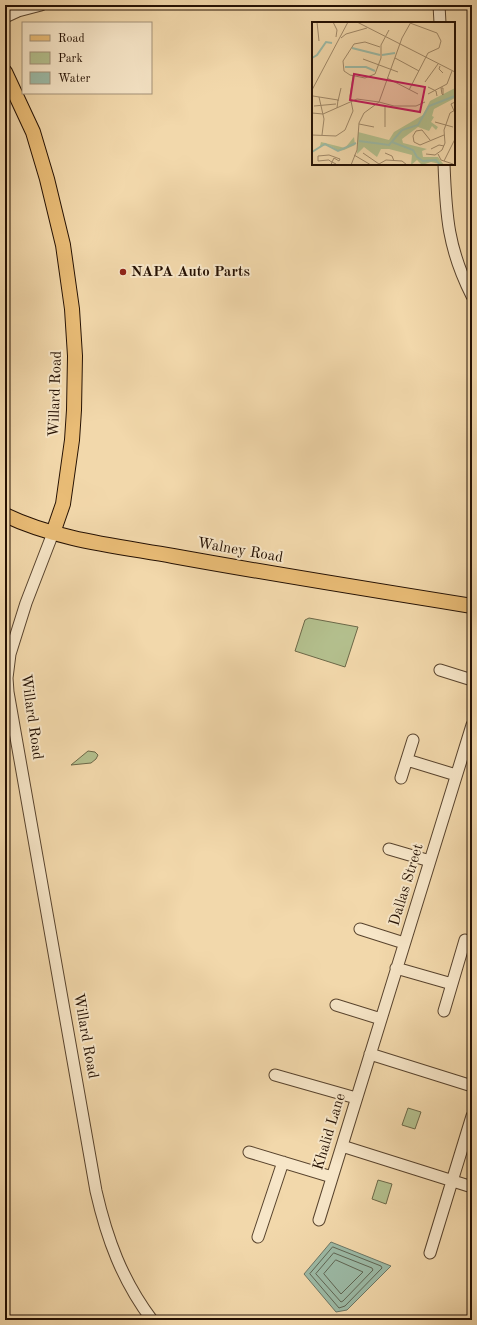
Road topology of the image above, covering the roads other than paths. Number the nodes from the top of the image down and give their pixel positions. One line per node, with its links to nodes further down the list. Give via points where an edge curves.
1 (41, 5): 3 (street)
2 (440, 5): 4 (street)
3 (5, 17)
4 (440, 22)
5 (5, 72): 9 (main road, Willard Road, via 33,132 46,173 63,245 72,309 75,356 72,440 63,504)
6 (444, 165): 7 (street, via 450,240 458,267)
7 (472, 296)
8 (5, 515): 9 (main road, Walney Road)
9 (53, 533): 10 (main road, Walney Road, via 209,563); 42 (street, Willard Road, via 26,603 10,654 7,678 11,713 97,1197 106,1233 120,1267 135,1296)
10 (472, 606)
11 (440, 670): 12 (street)
12 (472, 680)
13 (472, 725): 16 (street, Dallas Street)
14 (413, 740): 15 (street)
15 (407, 760): 16 (street); 17 (street)
16 (456, 775): 19 (street, Dallas Street)
17 (401, 778)
18 (389, 849): 19 (street)
19 (430, 861): 22 (street, Dallas Street)
20 (360, 929): 22 (street)
21 (465, 940): 24 (street)
22 (404, 942): 23 (street, Dallas Street)
23 (396, 968): 24 (street); 27 (street, Dallas Street)
24 (452, 984): 26 (street)
25 (336, 1005): 27 (street)
26 (444, 1011)
27 (381, 1019): 28 (street, Dallas Street)
28 (370, 1054): 30 (street); 31 (street, Khalid Lane)
29 (275, 1075): 31 (street)
30 (472, 1086)
31 (356, 1098): 33 (street, Khalid Lane)
32 (472, 1116): 37 (street)
33 (342, 1146): 36 (street, Khalid Lane); 37 (street)
34 (249, 1152): 35 (street)
35 (283, 1162): 36 (street); 40 (street)
36 (332, 1177): 39 (street, Khalid Lane)
37 (452, 1180): 38 (street); 41 (street)
38 (472, 1187)
39 (319, 1220)
40 (258, 1237)
41 (430, 1253)
42 (152, 1320)

